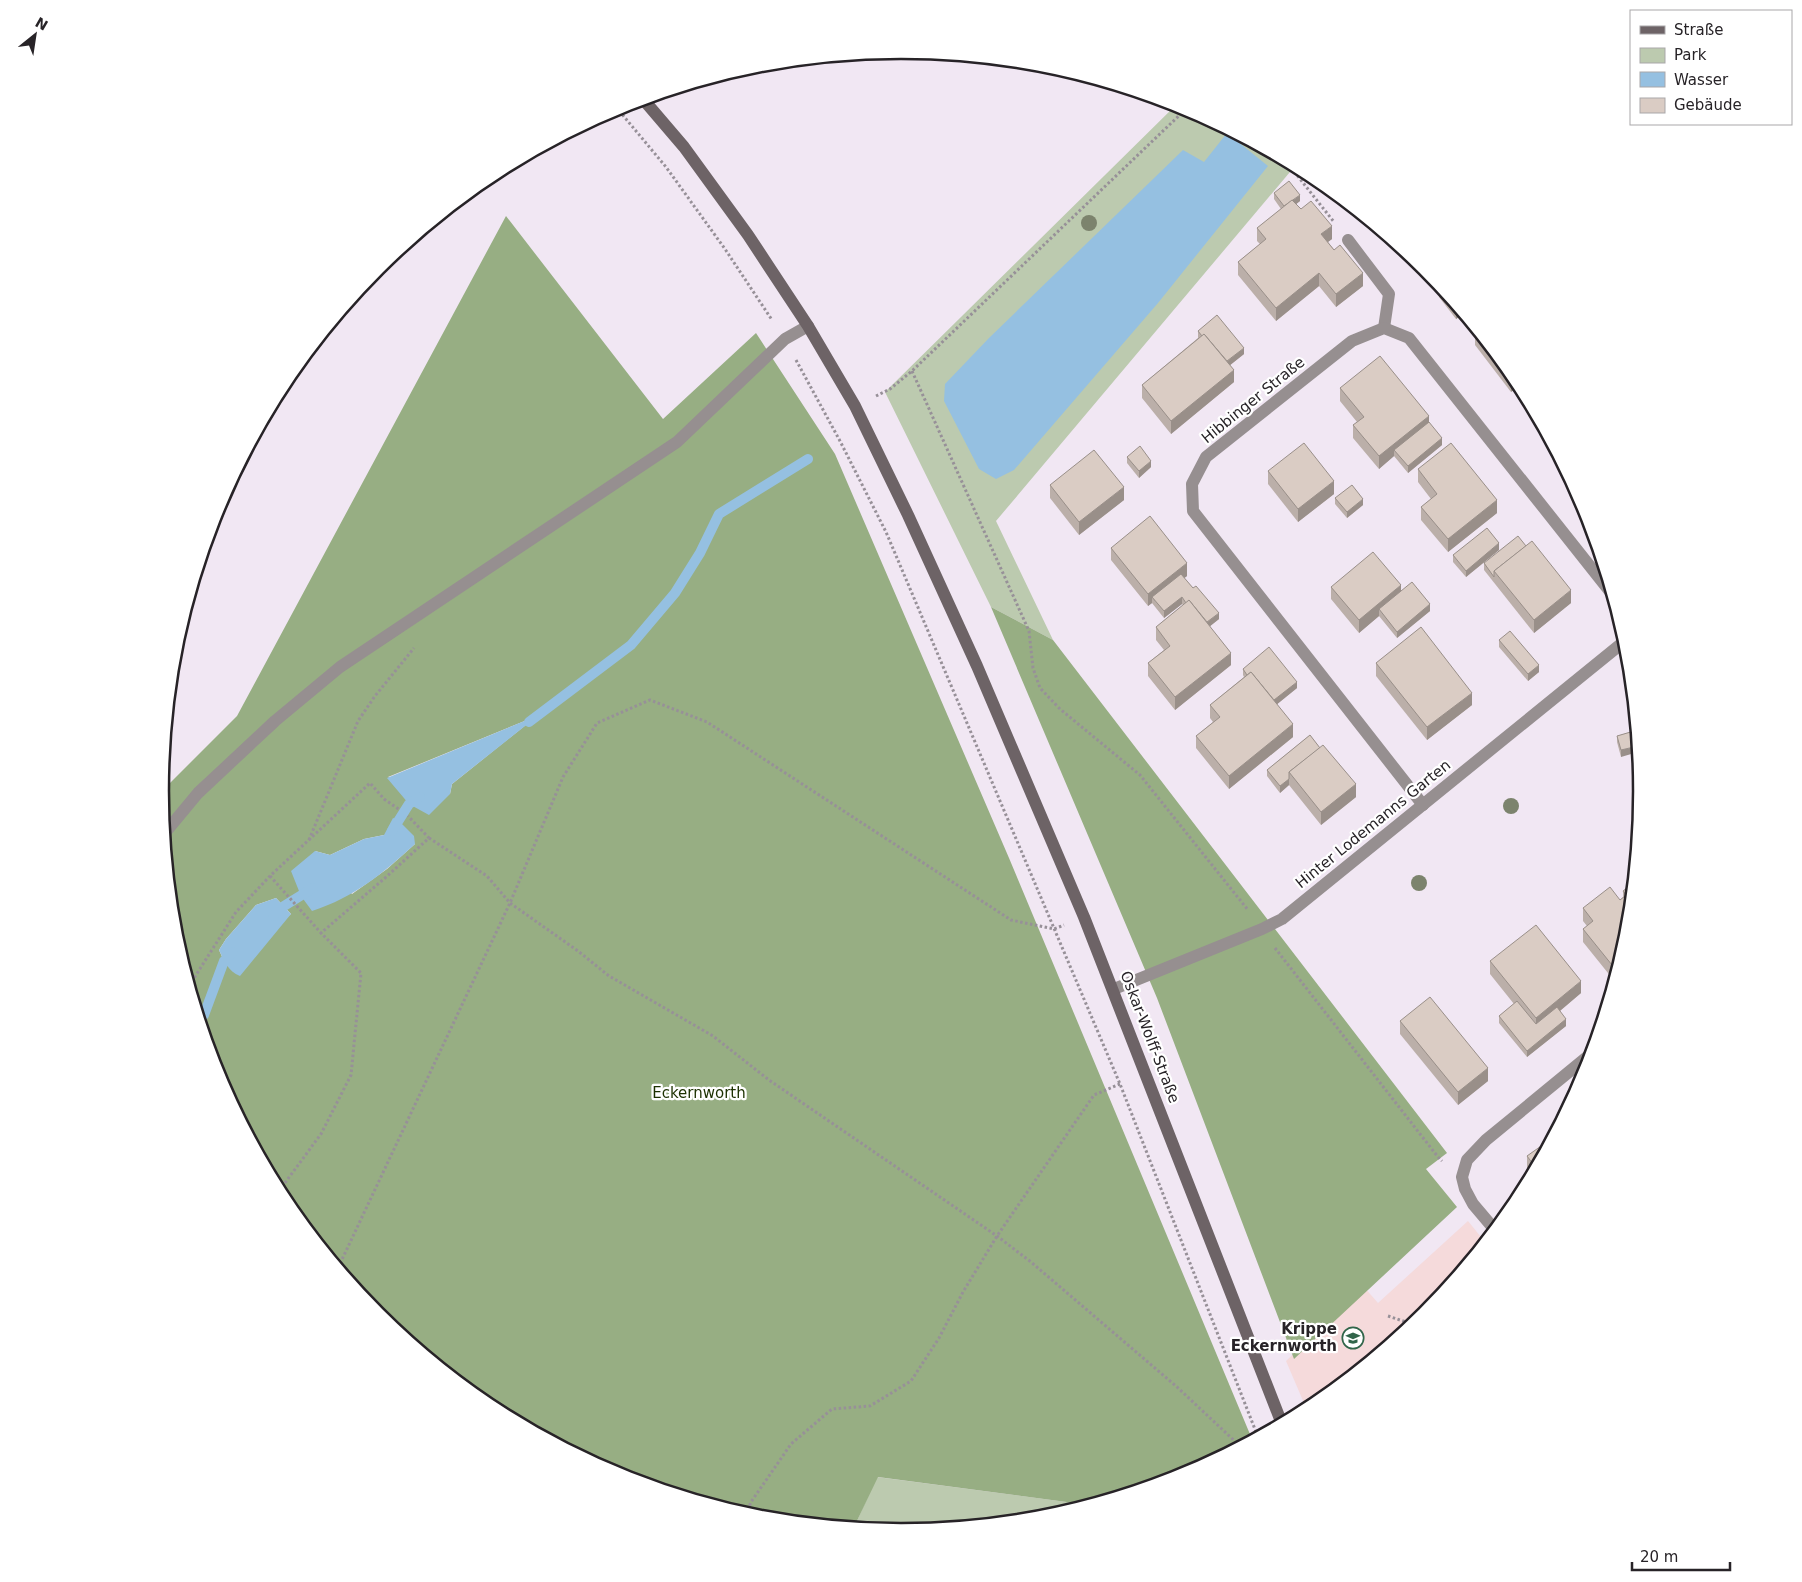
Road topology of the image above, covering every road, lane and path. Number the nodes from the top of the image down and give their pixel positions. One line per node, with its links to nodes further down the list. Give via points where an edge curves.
1 (648, 104): 6 (street, Oskar-Wolff-Straße, via 742,227)
2 (622, 114): 8 (path, via 666,167)
3 (1181, 114): 9 (path)
4 (1297, 175): 5 (path)
5 (1348, 240): 7 (street, via 1389,294)
6 (808, 326): 8 (street); 10 (street, Oskar-Wolff-Straße)
7 (1384, 328): 11 (street, via 1409,338); 14 (street, Hibbinger Straße, via 1352,342 1206,458 1192,484 1193,511)
8 (785, 339): 17 (street, via 677,442 340,667 275,720 198,793); 23 (path, via 886,532)
9 (912, 371): 10 (path, via 890,389); 22 (path, via 1029,631 1032,668 1040,688 1060,709 1140,774)
10 (855, 406): 27 (street, Oskar-Wolff-Straße, via 977,666)
11 (1602, 581)
12 (419, 642): 19 (path, via 358,721)
13 (1619, 646): 14 (street, Hinter Lodemanns Garten)
14 (1423, 804): 27 (street, Hinter Lodemanns Garten, via 1282,919)
15 (400, 810): 19 (path, via 384,799 370,783)
16 (408, 816): 18 (path)
17 (170, 827)
18 (429, 838): 21 (path, via 487,876); 24 (path)
19 (309, 841): 20 (path)
20 (270, 876): 24 (path); 26 (path, via 236,912)
21 (510, 903): 23 (path, via 563,777 597,723 650,700 707,722 1011,920); 33 (path, via 609,976 713,1036 769,1080); 34 (path)
22 (1251, 913)
23 (1054, 930): 29 (path)
24 (321, 933): 31 (path, via 362,973 351,1074 321,1134)
25 (1273, 945): 30 (path, via 1438,1157)
26 (194, 979)
27 (1114, 989): 37 (street, Oskar-Wolff-Straße)
28 (1581, 1062): 30 (street, via 1486,1140 1467,1160)
29 (1120, 1084): 33 (path, via 1094,1094); 38 (path)
30 (1462, 1177): 32 (street, via 1473,1204)
31 (284, 1185)
32 (1491, 1225)
33 (998, 1236): 39 (path, via 1177,1387); 40 (path, via 911,1381 870,1406 832,1409 791,1444)
34 (341, 1262)
35 (1388, 1316): 36 (path)
36 (1405, 1322)
37 (1279, 1417)
38 (1256, 1431)
39 (1236, 1442)
40 (749, 1507)

